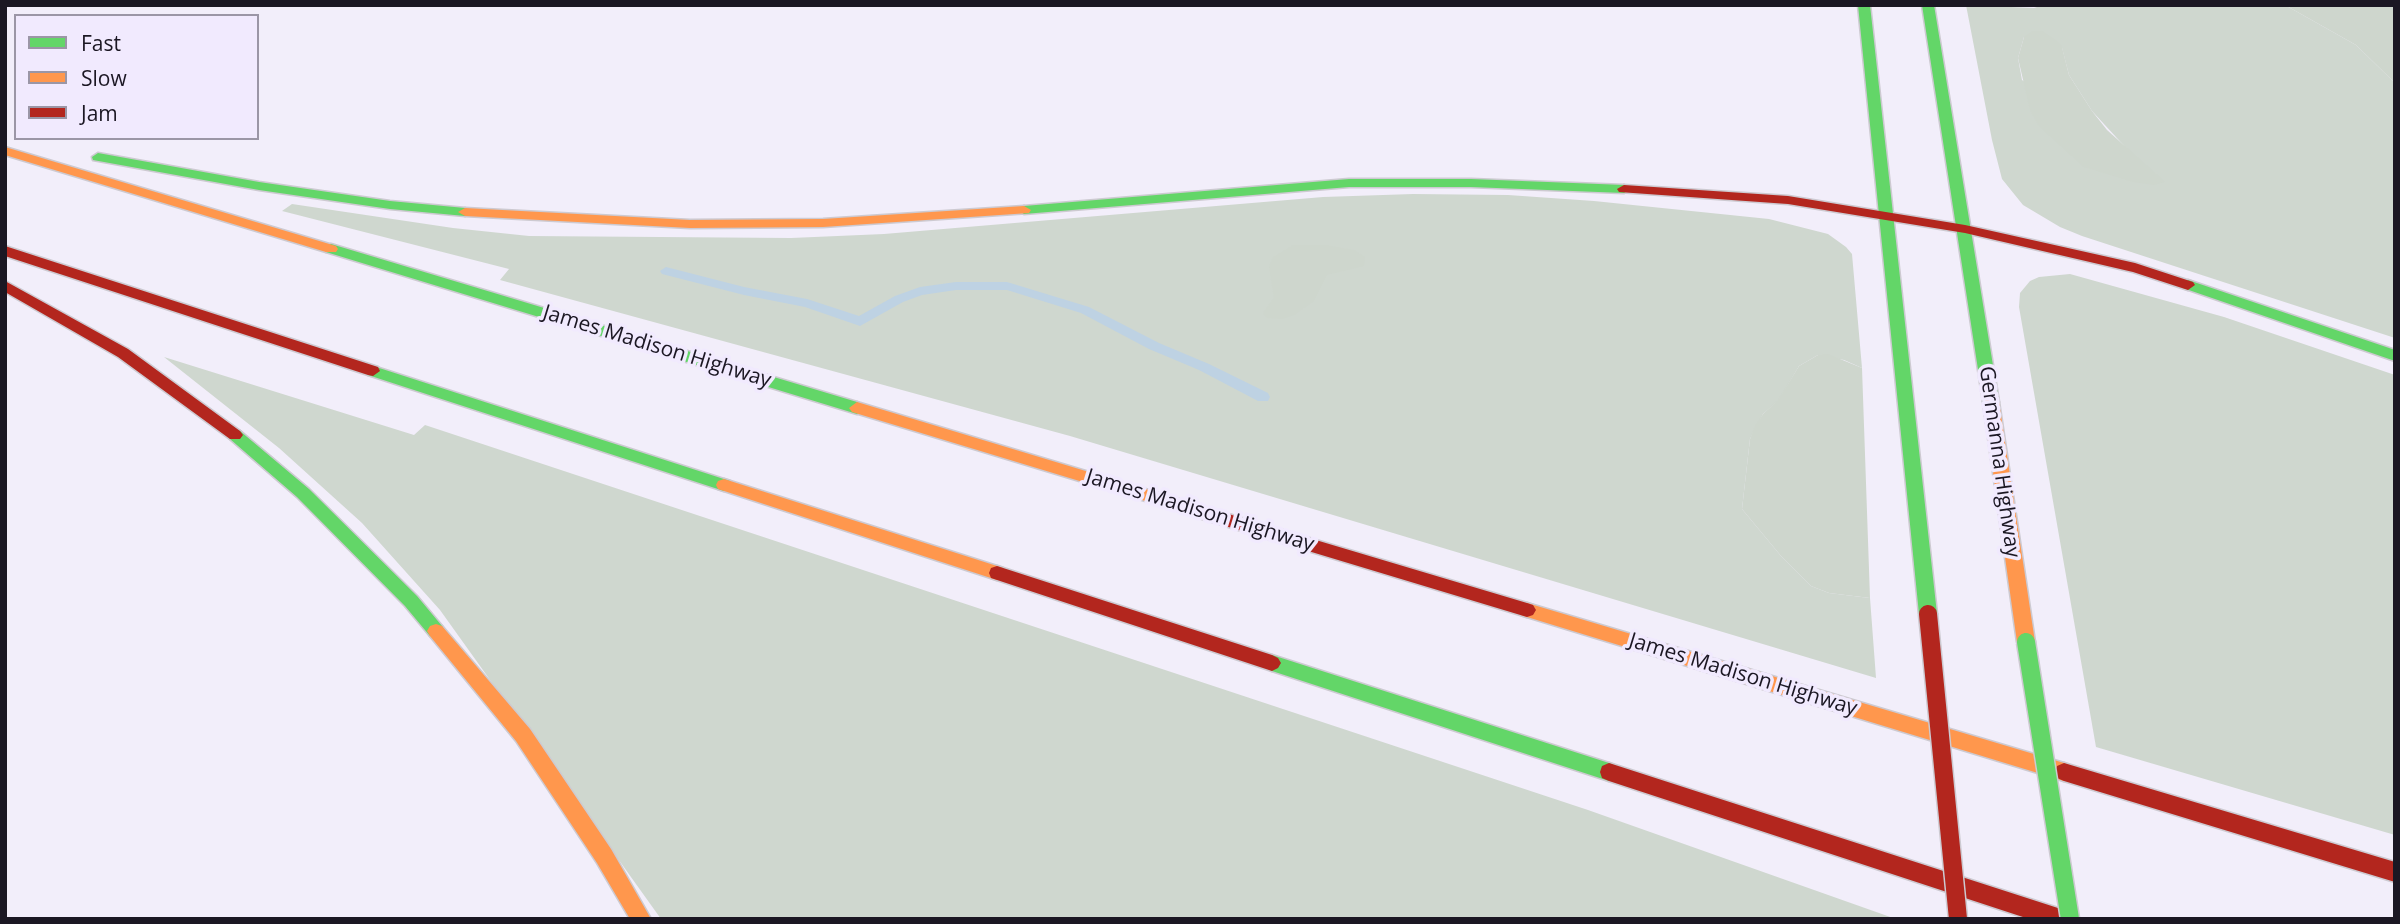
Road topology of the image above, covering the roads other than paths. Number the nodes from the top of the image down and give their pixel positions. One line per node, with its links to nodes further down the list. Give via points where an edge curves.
1 (1864, 5): 7 (highway)
2 (1928, 5): 8 (highway, Germanna Highway)
3 (5, 140): 4 (highway)
4 (59, 150)
5 (5, 151): 12 (highway, James Madison Highway)
6 (85, 154): 7 (highway, via 390,205 690,224 955,216 1349,183 1666,191 1788,200)
7 (1886, 215): 8 (highway); 14 (highway, bridge)
8 (1965, 229): 11 (highway, via 2135,268); 16 (highway, Germanna Highway, bridge)
9 (5, 251): 15 (highway)
10 (5, 286): 13 (highway, via 123,353 223,425 303,494 411,601 523,735)
11 (2395, 356)
12 (2395, 872)
13 (641, 919)
14 (1958, 919)
15 (2061, 919)
16 (2070, 919)

